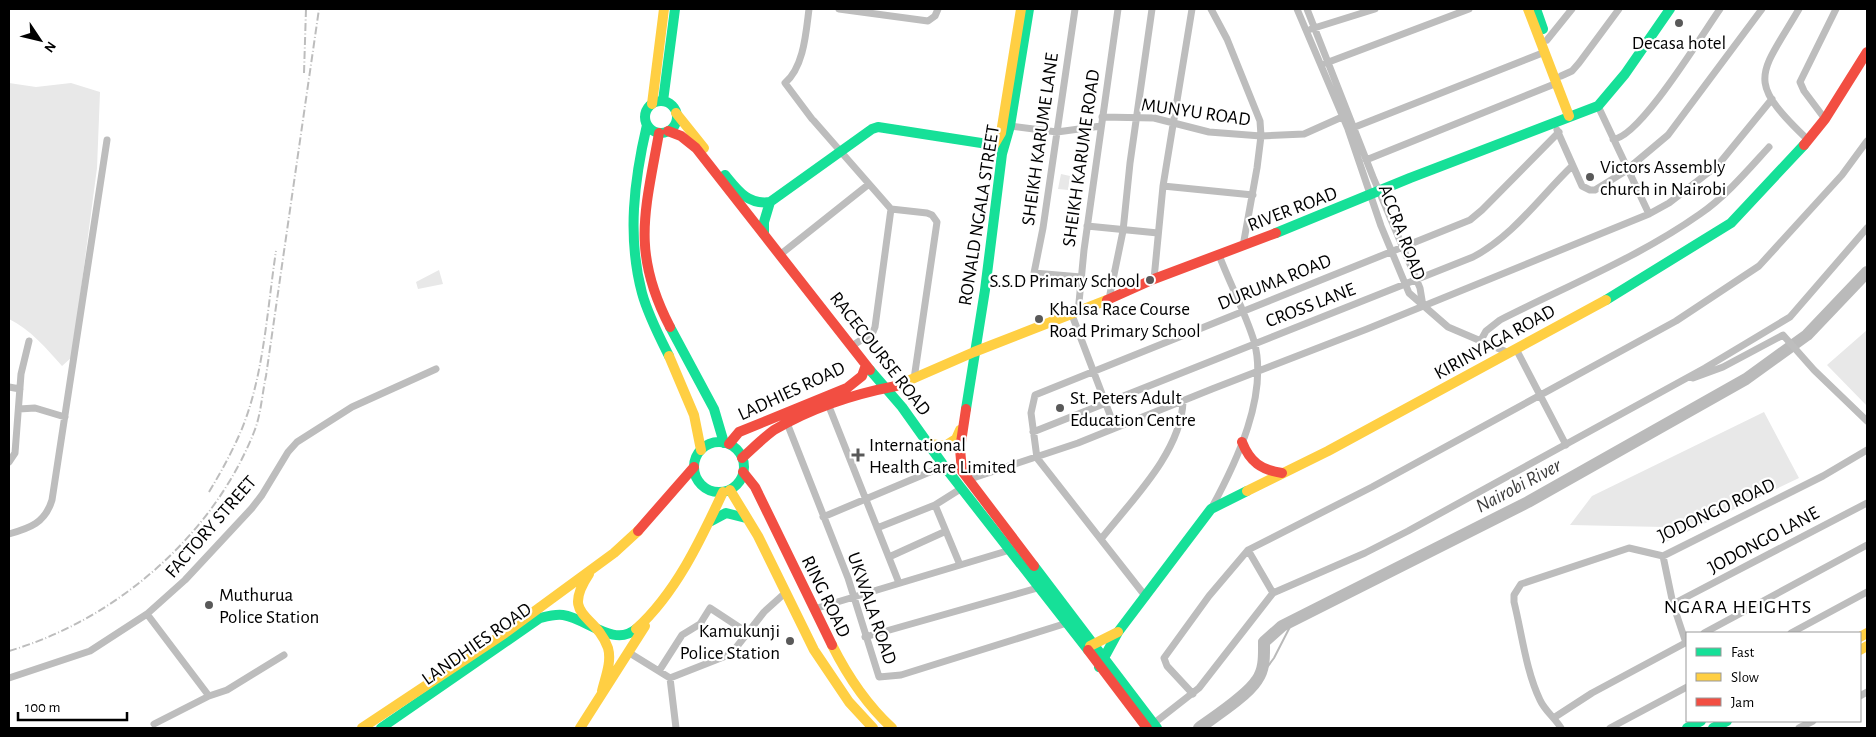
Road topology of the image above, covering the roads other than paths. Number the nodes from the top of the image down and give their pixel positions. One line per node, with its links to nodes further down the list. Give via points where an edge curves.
1 (664, 9): 35 (main road)
2 (675, 9): 34 (main road)
3 (809, 9): 59 (street, via 806,36 798,61 785,83)
4 (839, 9): 5 (street, via 928,21)
5 (938, 9)
6 (1021, 9): 57 (main road, RONALD NGALA STREET, via 1001,133)
7 (1029, 9): 46 (main road, RONALD NGALA STREET)
8 (1074, 9): 50 (street, SHEIKH KARUME LANE)
9 (1118, 9): 39 (street, SHEIKH KARUME ROAD)
10 (1152, 9): 41 (street)
11 (1192, 9): 44 (street)
12 (1211, 9): 52 (street, via 1224,32 1260,121)
13 (1297, 9): 26 (street, ACCRA ROAD)
14 (1307, 9): 25 (street, ACCRA ROAD)
15 (1375, 9): 25 (street)
16 (1469, 9): 30 (street)
17 (1572, 9): 27 (street)
18 (1619, 9): 32 (street, via 1579,63)
19 (1670, 9): 36 (main road, via 1625,74)
20 (1720, 9): 53 (street, via 1643,118 1627,135)
21 (1762, 9): 63 (street, via 1668,134 1641,160)
22 (1799, 9): 33 (street, via 1764,70 1764,86)
23 (1836, 9): 42 (street, via 1800,82)
24 (1533, 12): 27 (main road); 29 (main road)
25 (1315, 28): 26 (street); 30 (street, ACCRA ROAD)
26 (1307, 30): 31 (street, ACCRA ROAD)
27 (1547, 40): 29 (main road)
28 (1867, 52): 42 (main road, KIRINYAGA ROAD)
29 (1548, 54): 32 (main road); 48 (street)
30 (1329, 61): 31 (street); 48 (street, ACCRA ROAD)
31 (1322, 66): 40 (street, ACCRA ROAD)
32 (1559, 80): 38 (main road); 61 (street)
33 (1772, 99): 55 (street); 70 (street, via 1718,165 1669,203)
34 (663, 101): 35 (main road); 37 (main road)
35 (652, 104): 45 (main road, via 645,116)
36 (1598, 106): 38 (main road, RIVER ROAD); 53 (street)
37 (676, 113): 49 (main road, via 676,120); 68 (main road, via 742,196 756,204)
38 (1572, 115): 43 (main road, RIVER ROAD)
39 (1102, 117): 41 (street, MUNYU ROAD); 47 (street, SHEIKH KARUME ROAD)
40 (1342, 117): 52 (street, MUNYU ROAD, via 1304,134); 67 (street, ACCRA ROAD)
41 (1138, 118): 44 (street, MUNYU ROAD); 73 (street)
42 (1825, 119): 55 (main road, KIRINYAGA ROAD)
43 (1554, 122): 51 (street); 67 (main road, RIVER ROAD, via 1410,178)
44 (1174, 123): 52 (street, MUNYU ROAD, via 1209,132); 65 (street)
45 (647, 125): 49 (main road); 121 (main road, via 634,212 633,251 649,314 677,369 697,424)
46 (1010, 126): 50 (street); 60 (main road, RONALD NGALA STREET)
47 (1101, 126): 50 (street); 71 (street, SHEIKH KARUME ROAD)
48 (1355, 127): 61 (street, ACCRA ROAD)
49 (664, 132): 75 (main road, RACECOURSE ROAD, via 681,136 696,148); 118 (main road, via 649,190 643,250 646,266 661,308 719,419)
50 (1057, 132): 81 (street, SHEIKH KARUME LANE, via 1034,273)
51 (1558, 132): 62 (street); 77 (street, DURUMA ROAD, via 1470,220)
52 (1261, 136): 66 (street)
53 (1613, 139): 63 (street)
54 (107, 140): 109 (street)
55 (1808, 140): 93 (main road, KIRINYAGA ROAD, via 1754,200 1716,233 1638,282)
56 (1867, 141): 104 (street, via 1836,182 1748,275 1676,321)
57 (994, 145): 59 (main road, via 878,127); 60 (main road)
58 (1769, 147): 89 (street, via 1702,213 1614,263 1500,320)
59 (840, 152): 64 (street); 68 (main road)
60 (1002, 154): 94 (main road, RONALD NGALA STREET)
61 (1366, 160): 67 (street, ACCRA ROAD)
62 (1572, 166): 63 (street, via 1582,186 1590,190 1595,190); 82 (street, CROSS LANE, via 1486,250)
63 (1628, 167): 70 (street)
64 (869, 184): 69 (street); 79 (street)
65 (1164, 186): 66 (street); 74 (street)
66 (1253, 195): 76 (street)
67 (1375, 195): 76 (main road, RIVER ROAD); 77 (street, ACCRA ROAD); 78 (street, ACCRA ROAD)
68 (770, 202): 75 (main road)
69 (891, 209): 92 (street, via 876,327); 99 (street, via 927,213 935,218 936,235)
70 (1649, 214): 86 (street)
71 (1087, 226): 73 (street); 81 (street, SHEIKH KARUME ROAD)
72 (1867, 228): 100 (street, via 1790,317)
73 (1123, 231): 74 (street); 85 (street)
74 (1158, 233): 83 (street)
75 (764, 234): 79 (main road, RACECOURSE ROAD)
76 (1243, 246): 80 (main road, RIVER ROAD)
77 (1402, 248): 78 (street, DURUMA ROAD); 82 (street, ACCRA ROAD)
78 (1392, 251): 84 (street, ACCRA ROAD); 87 (street, DURUMA ROAD)
79 (781, 254): 92 (main road, RACECOURSE ROAD)
80 (1218, 256): 83 (main road, RIVER ROAD); 87 (street)
81 (1081, 277): 88 (street, SHEIKH KARUME ROAD)
82 (1417, 278): 84 (street, CROSS LANE); 86 (street, ACCRA ROAD)
83 (1154, 279): 85 (main road, RIVER ROAD)
84 (1404, 283): 86 (street, ACCRA ROAD, via 1413,298); 91 (street, CROSS LANE, via 1368,300)
85 (1109, 299): 88 (main road, RIVER ROAD)
86 (1423, 306): 89 (street, via 1448,327); 98 (street)
87 (1242, 312): 91 (street); 97 (street, DURUMA ROAD)
88 (1075, 314): 94 (main road, RIVER ROAD); 97 (street, SHEIKH KARUME ROAD)
89 (1480, 340): 93 (street)
90 (29, 341): 103 (street, via 20,374)
91 (1254, 342): 98 (street); 105 (street, CROSS LANE)
92 (852, 346): 95 (main road, RACECOURSE ROAD)
93 (1512, 351): 104 (street); 130 (main road, KIRINYAGA ROAD)
94 (974, 352): 99 (main road, RIVER ROAD); 113 (main road, RONALD NGALA STREET)
95 (866, 365): 102 (main road, RACECOURSE ROAD); 118 (main road, LADHIES ROAD, via 862,376 847,388 739,432)
96 (436, 369): 161 (street, FACTORY STREET, via 352,407 297,442 252,508 185,580)
97 (1094, 370): 105 (street, SHEIKH KARUME ROAD); 116 (street, DURUMA ROAD, via 1035,395 1031,406)
98 (1256, 372): 106 (street); 117 (street, via 1254,398)
99 (914, 379): 102 (main road, RIVER ROAD)
100 (1674, 385): 110 (street, via 1723,367 1783,335); 120 (street)
101 (9, 387): 103 (street)
102 (887, 388): 107 (main road, LADHIES ROAD); 119 (main road, RACECOURSE ROAD)
103 (20, 389): 108 (street)
104 (1540, 396): 120 (street); 146 (street)
105 (1106, 402): 115 (street, SHEIKH KARUME ROAD); 116 (street, CROSS LANE)
106 (1183, 402): 115 (street); 143 (street, via 1182,417 1170,448)
107 (828, 404): 111 (main road, LADHIES ROAD); 133 (street)
108 (19, 409): 109 (street, via 35,408); 114 (street)
109 (65, 416): 142 (street, via 49,512 39,523)
110 (1867, 421)
111 (786, 423): 123 (main road, LADHIES ROAD, via 765,436); 138 (street, UKWALA ROAD)
112 (9, 426): 114 (street)
113 (962, 426): 119 (main road, via 951,443 938,447); 125 (main road, RONALD NGALA STREET)
114 (18, 428): 126 (street, via 15,453)
115 (1115, 428): 124 (street)
116 (1033, 432): 124 (street, DURUMA ROAD)
117 (1242, 442): 130 (main road, via 1252,462 1265,471); 136 (street, via 1226,483)
118 (726, 443): 121 (main road, via 708,445); 123 (main road)
119 (930, 444): 127 (main road, RACECOURSE ROAD)
120 (1566, 445): 155 (street, via 1365,553)
121 (701, 450): 128 (main road)
122 (1867, 450): 147 (street, JODONGO ROAD, via 1836,469)
123 (742, 458): 129 (main road)
124 (1037, 458): 131 (street); 143 (street)
125 (960, 461): 131 (main road, RACECOURSE ROAD)
126 (9, 462)
127 (944, 466): 131 (main road, RACECOURSE ROAD); 133 (street)
128 (694, 467): 132 (main road, via 700,483 706,488); 150 (main road, via 643,526)
129 (744, 472): 132 (main road, via 741,479); 159 (main road, RING ROAD, via 756,487)
130 (1282, 473): 136 (main road, KIRINYAGA ROAD)
131 (965, 484): 135 (street); 145 (main road, RACECOURSE ROAD); 170 (main road, RACECOURSE ROAD)
132 (726, 491): 137 (main road, RING ROAD); 139 (main road, LANDHIES ROAD)
133 (865, 500): 138 (street); 140 (street)
134 (1867, 503): 158 (street, JODONGO LANE)
135 (935, 505): 140 (street); 141 (street)
136 (1211, 509): 157 (main road, KIRINYAGA ROAD)
137 (746, 518): 139 (main road, via 726,512); 154 (main road, RING ROAD)
138 (822, 518): 156 (street, UKWALA ROAD)
139 (709, 524): 160 (main road, LANDHIES ROAD)
140 (877, 528): 148 (street)
141 (944, 532): 148 (street); 149 (street)
142 (9, 534)
143 (1101, 539): 157 (street)
144 (1867, 544): 165 (street)
145 (1010, 550): 149 (street); 152 (main road, RACECOURSE ROAD)
146 (1248, 550): 155 (street); 180 (street, via 1209,596 1164,658 1167,666)
147 (1663, 556): 158 (street); 182 (street, JODONGO ROAD, via 1629,548 1521,584 1516,589 1514,602 1534,685 1540,702)
148 (888, 557): 151 (street)
149 (960, 565): 151 (street)
150 (596, 566): 163 (main road, via 584,581 576,601 580,613); 188 (main road, via 496,639)
151 (899, 583): 156 (street)
152 (1041, 588): 162 (main road, RACECOURSE ROAD); 168 (street)
153 (1867, 592): 166 (street)
154 (785, 593): 167 (street, via 764,612); 192 (main road, RING ROAD, via 831,678)
155 (1273, 593): 180 (street)
156 (854, 596): 159 (street); 168 (street, UKWALA ROAD)
157 (1146, 597): 164 (main road, KIRINYAGA ROAD)
158 (1673, 604): 169 (street)
159 (814, 609): 193 (main road, RING ROAD, via 856,689)
160 (653, 613): 163 (main road, LANDHIES ROAD, via 630,634 611,635); 171 (main road)
161 (147, 614): 176 (street, FACTORY STREET, via 90,650); 181 (street)
162 (1068, 623): 168 (street, UKWALA ROAD, via 902,675 881,677 876,674); 170 (main road, RACECOURSE ROAD)
163 (596, 629): 179 (main road, via 607,648 609,659); 189 (main road, LANDHIES ROAD, via 562,613 546,615)
164 (1118, 632): 170 (main road); 173 (main road)
165 (1706, 632)
166 (1793, 632)
167 (748, 633): 175 (street, via 710,608 700,624 682,635); 177 (street, via 731,654)
168 (866, 638)
169 (1686, 643): 182 (street, via 1592,693)
170 (1090, 646): 173 (main road, RACECOURSE ROAD); 174 (main road, RACECOURSE ROAD)
171 (628, 652): 175 (street); 179 (main road)
172 (284, 655): 181 (street, via 227,690)
173 (1105, 657): 174 (main road); 187 (main road, RACECOURSE ROAD)
174 (1099, 667): 187 (main road, RACECOURSE ROAD)
175 (660, 671): 177 (street)
176 (9, 678)
177 (670, 678): 191 (street)
178 (1686, 688): 195 (street)
179 (602, 691): 190 (main road)
180 (1193, 694): 187 (street)
181 (209, 696): 186 (street)
182 (1555, 717): 194 (street, JODONGO ROAD)
183 (1699, 722): 196 (main road)
184 (1725, 722): 197 (main road)
185 (1811, 722): 198 (street)
186 (154, 724)
187 (1152, 727)
188 (362, 728)
189 (381, 728)
190 (580, 728)
191 (676, 728)
192 (872, 728)
193 (892, 728)
194 (1561, 728)
195 (1610, 728)
196 (1687, 728)
197 (1713, 728)
198 (1799, 728)

